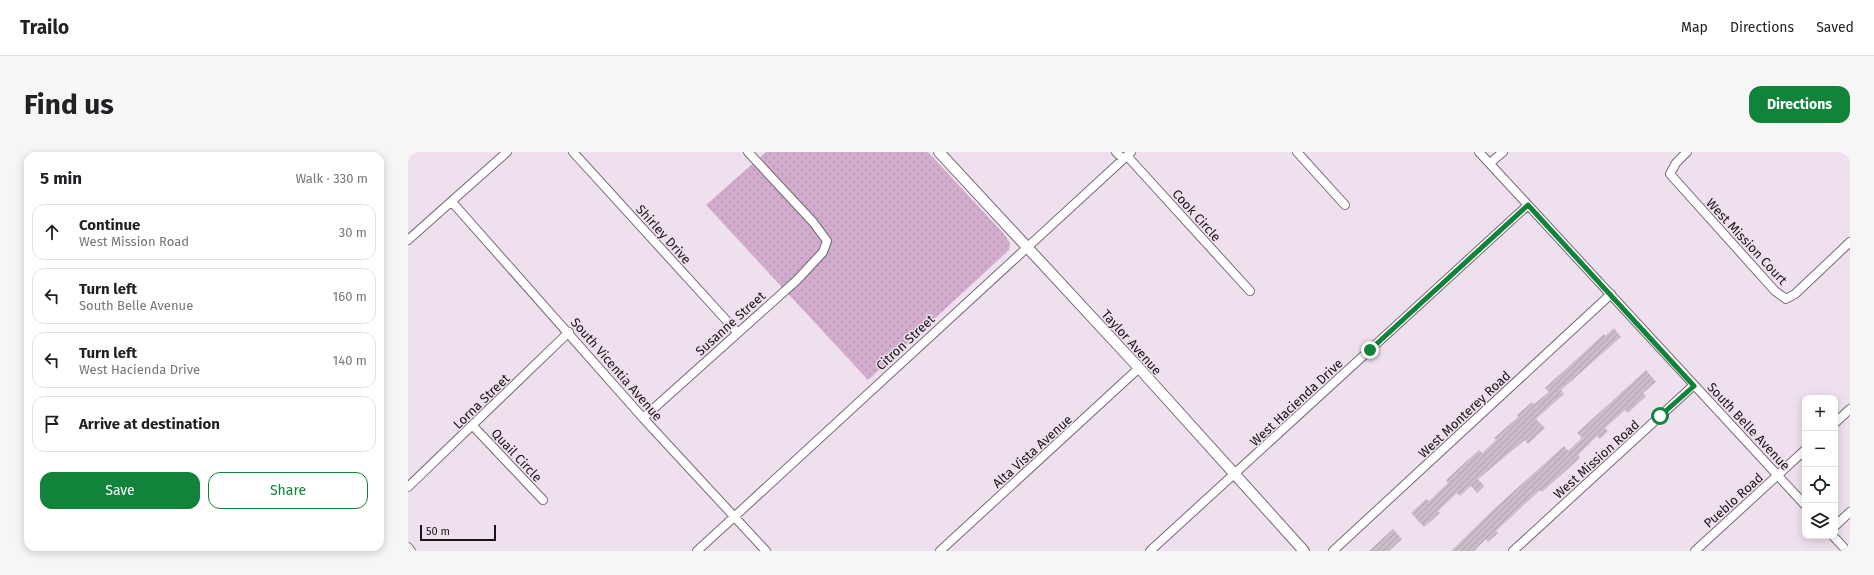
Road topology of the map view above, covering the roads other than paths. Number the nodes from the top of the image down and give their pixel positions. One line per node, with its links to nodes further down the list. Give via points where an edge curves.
1 (507, 152): 12 (street)
2 (573, 152): 21 (street, Shirley Drive)
3 (748, 152): 21 (street, Susanne Street, via 813,222 827,241 822,252 797,280)
4 (939, 152): 17 (street, Taylor Avenue)
5 (1116, 152): 10 (street, Cook Circle)
6 (1297, 152): 13 (street)
7 (1479, 152): 11 (street, South Belle Avenue)
8 (1503, 152): 11 (street)
9 (1687, 152): 16 (street, West Mission Court, via 1670,174 1775,291 1786,298 1795,294)
10 (1127, 156): 17 (street, Citron Street); 18 (street, Cook Circle)
11 (1490, 163): 14 (street, South Belle Avenue)
12 (452, 202): 15 (street); 20 (street, South Vicentia Avenue)
13 (1345, 205)
14 (1528, 205): 19 (street, South Belle Avenue); 29 (street, West Hacienda Drive)
15 (408, 240)
16 (1850, 242)
17 (1027, 246): 22 (street, Taylor Avenue); 35 (street, Citron Street)
18 (1250, 291)
19 (1611, 294): 23 (street, South Belle Avenue); 45 (street, West Monterey Road)
20 (570, 332): 25 (street, South Vicentia Avenue); 27 (street, Lorna Street)
21 (737, 332): 25 (street, Susanne Street)
22 (1140, 368): 29 (street, Taylor Avenue); 42 (street, Alta Vista Avenue)
23 (1694, 386): 30 (street, South Belle Avenue); 46 (street, West Mission Road)
24 (1850, 409): 26 (street)
25 (643, 418): 35 (street, South Vicentia Avenue)
26 (1838, 420)
27 (473, 426): 31 (street, Lorna Street); 32 (street, Quail Circle)
28 (1802, 453): 30 (street, Pueblo Road)
29 (1234, 475): 43 (street, West Hacienda Drive); 44 (street, Taylor Avenue)
30 (1778, 475): 33 (street, South Belle Avenue); 47 (street, Pueblo Road)
31 (408, 487)
32 (543, 500)
33 (1803, 503)
34 (1850, 512): 36 (street)
35 (734, 517): 40 (street, Citron Street); 41 (street, South Vicentia Avenue)
36 (1838, 523)
37 (1837, 539): 48 (street)
38 (408, 547): 39 (street)
39 (411, 551)
40 (697, 551)
41 (766, 551)
42 (940, 551)
43 (1150, 551)
44 (1304, 551)
45 (1333, 551)
46 (1513, 551)
47 (1695, 551)
48 (1847, 551)

